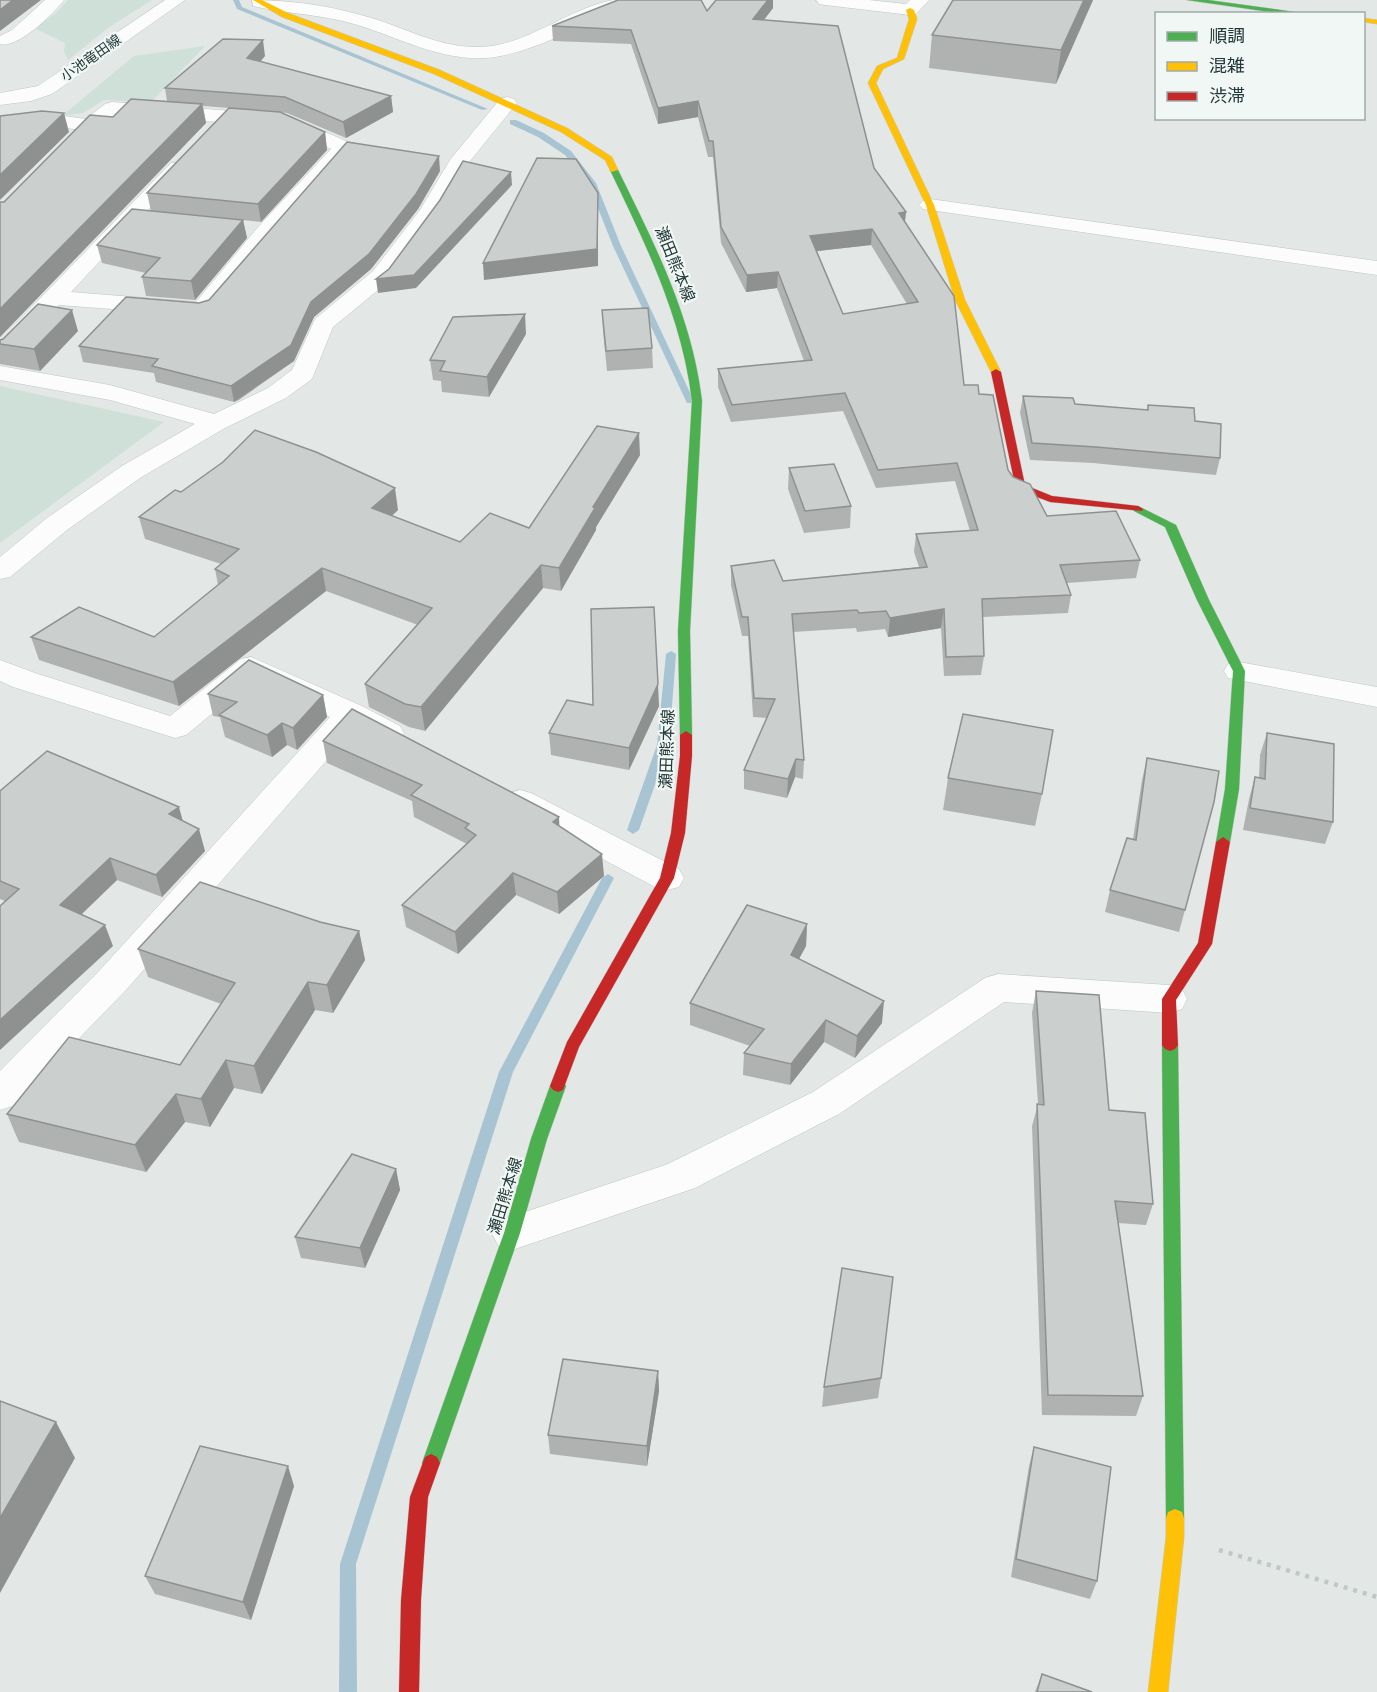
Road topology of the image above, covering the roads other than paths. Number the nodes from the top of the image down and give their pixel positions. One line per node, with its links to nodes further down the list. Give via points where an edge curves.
1 (55, 0): 9 (street, via 18,34)
2 (176, 0): 10 (street, 小池竜田線, via 45,90)
3 (636, 0): 6 (street, via 612,4 514,47 481,53 452,51 360,20)
4 (825, 0): 7 (street)
5 (1191, 0): 8 (street)
6 (258, 1): 11 (street, 瀬田熊本線)
7 (915, 5): 21 (street, via 900,59 880,68 872,84)
8 (1290, 12)
9 (2, 39)
10 (0, 99)
11 (507, 103): 30 (street, via 446,163 429,212 381,276 323,324 303,374 277,393); 38 (street, 瀬田熊本線, via 564,130 609,159 659,263 695,370 697,401 684,631 686,756 678,833)
12 (227, 116): 13 (street, via 112,108); 15 (street); 18 (street, via 287,120)
13 (90, 125): 14 (street, via 57,122); 17 (street)
14 (0, 130): 16 (street)
15 (211, 133)
16 (0, 140)
17 (74, 142)
18 (343, 147): 20 (street); 25 (street)
19 (194, 150): 22 (street)
20 (404, 158)
21 (930, 205): 26 (street); 33 (street, via 960,300 999,378 1020,487 1050,499 1135,507 1170,525)
22 (129, 218): 23 (street); 27 (street)
23 (152, 220)
24 (244, 229): 25 (street)
25 (267, 231): 27 (street, via 202,309)
26 (1377, 268)
27 (55, 298): 28 (street)
28 (0, 354)
29 (0, 373): 30 (street, via 78,385 170,407)
30 (216, 423): 31 (street, via 131,472 57,524)
31 (0, 571)
32 (0, 669): 35 (street, via 175,728 251,666)
33 (1239, 671): 34 (street); 39 (street, via 1232,789 1205,944)
34 (1377, 697)
35 (351, 713): 36 (street); 40 (street, via 113,980)
36 (414, 746)
37 (499, 790): 38 (street)
38 (667, 878): 41 (street, 瀬田熊本線, via 572,1046 539,1139)
39 (1169, 999): 41 (street, via 998,988 816,1108 681,1176); 43 (street, via 1175,1537)
40 (0, 1095)
41 (512, 1233): 42 (street, 瀬田熊本線, via 419,1497)
42 (409, 1692)
43 (1158, 1692)

